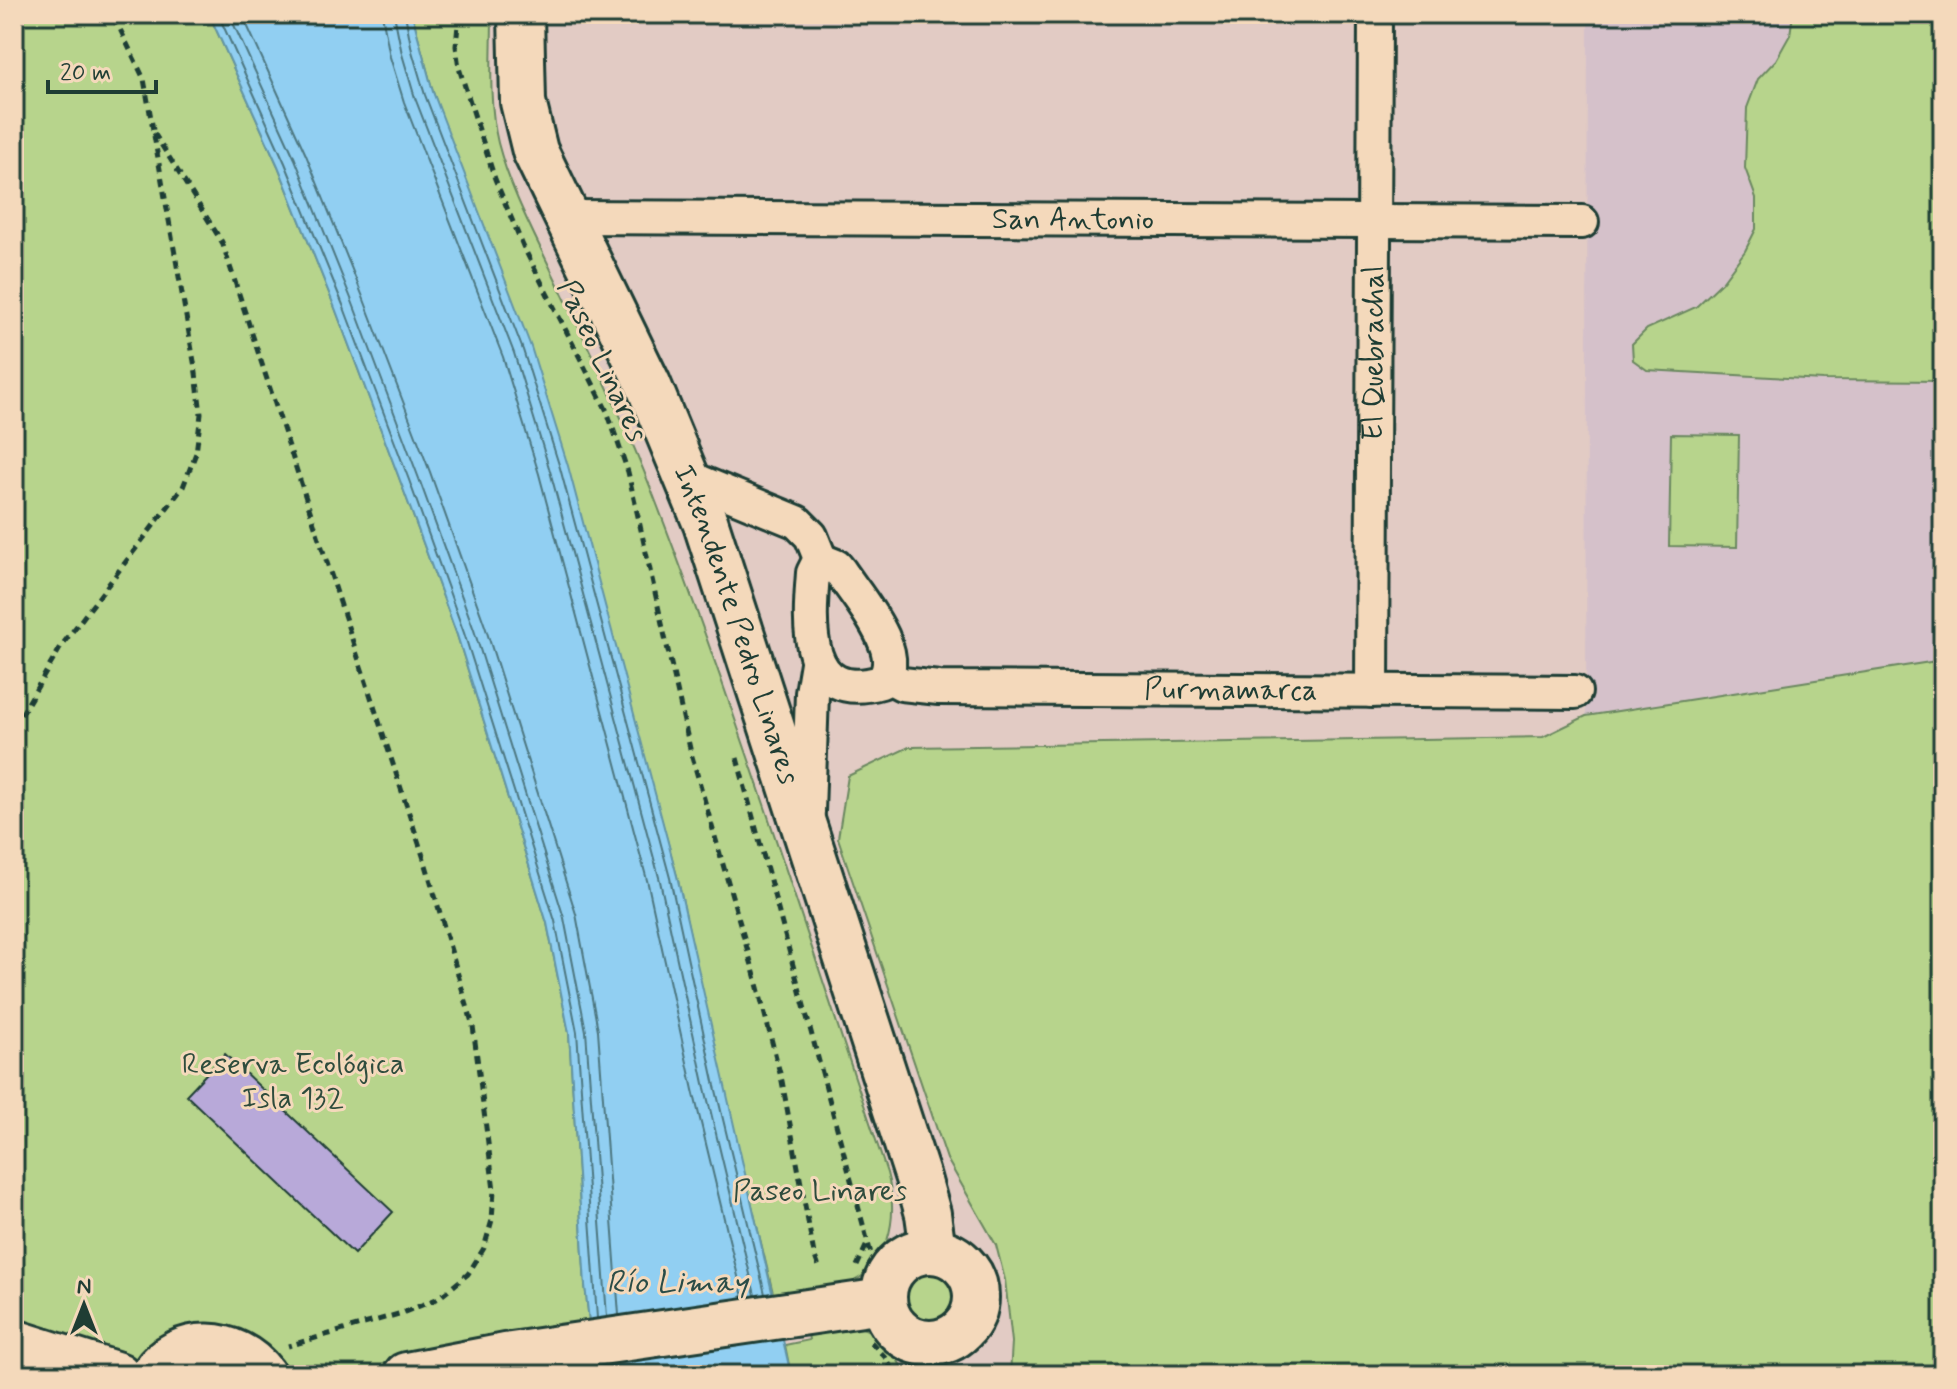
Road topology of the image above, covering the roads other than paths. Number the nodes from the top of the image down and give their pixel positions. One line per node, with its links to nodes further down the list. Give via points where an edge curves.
1 (521, 14): 3 (main road, Intendente Pedro Linares, via 527,126)
2 (1375, 14): 4 (street, El Quebrachal)
3 (565, 217): 4 (street, San Antonio); 6 (main road, Intendente Pedro Linares)
4 (1374, 221): 5 (street, San Antonio); 10 (street, El Quebrachal)
5 (1582, 222)
6 (688, 477): 7 (street, via 797,522 811,536); 12 (main road, Intendente Pedro Linares)
7 (822, 563): 8 (street, via 812,578); 9 (street, via 836,566 884,638 890,659)
8 (817, 663): 9 (street, Purmamarca, via 831,678 855,685 881,682); 12 (street)
9 (887, 676): 10 (street, Purmamarca, via 902,684 939,688)
10 (1372, 691): 11 (street, Purmamarca)
11 (1575, 692)
12 (807, 841): 13 (main road, Intendente Pedro Linares, via 923,1196)
13 (933, 1250): 14 (main road, via 896,1264 889,1275); 16 (main road, via 947,1253 968,1269 977,1294 971,1320 952,1338)
14 (867, 1288): 16 (main road, via 907,1337 928,1343); 20 (main road)
15 (14, 1342): 18 (main road)
16 (943, 1359)
17 (258, 1369): 19 (main road, via 237,1352 195,1346 175,1353)
18 (118, 1375)
19 (153, 1375)
20 (406, 1375)

